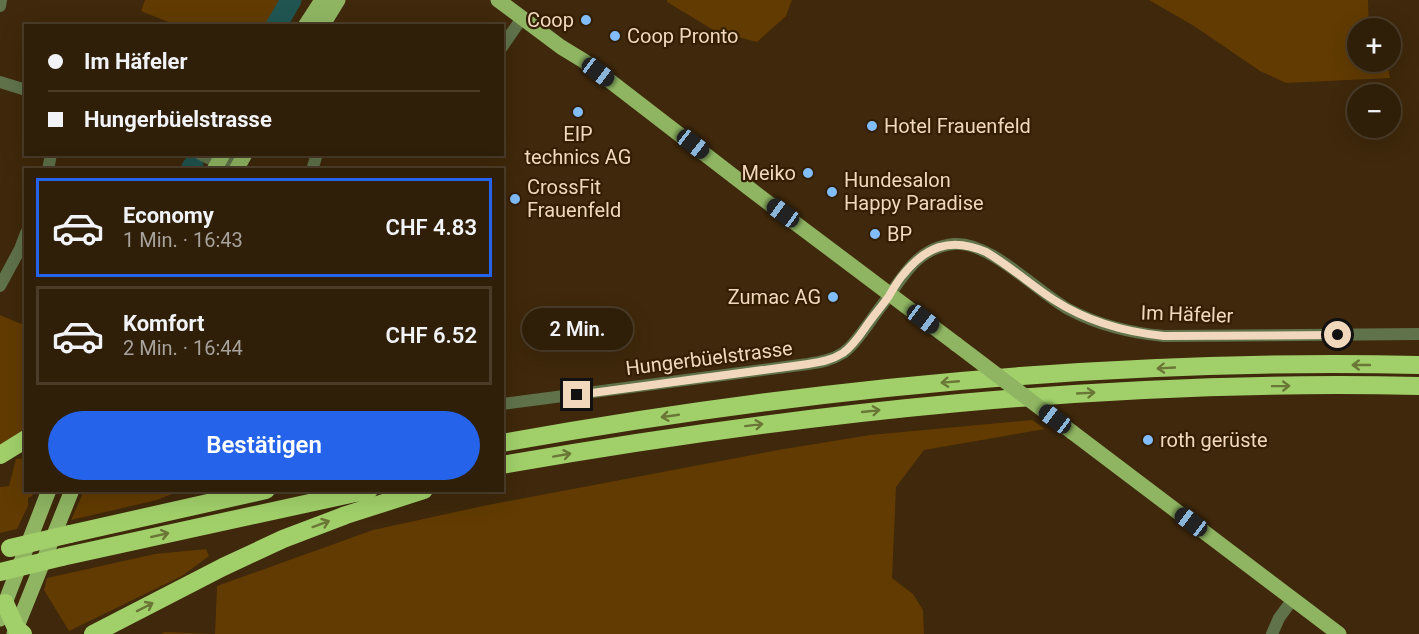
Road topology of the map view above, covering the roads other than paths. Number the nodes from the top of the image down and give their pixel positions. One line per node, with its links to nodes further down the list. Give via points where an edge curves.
1 (1, 0): 6 (street)
2 (322, 0): 8 (main road)
3 (338, 0): 9 (main road)
4 (498, 0): 7 (main road)
5 (515, 0): 11 (main road)
6 (0, 6)
7 (522, 18): 10 (street); 11 (main road)
8 (306, 24)
9 (323, 24)
10 (504, 44)
11 (584, 62): 18 (main road)
12 (0, 82): 13 (street)
13 (24, 89)
14 (241, 161): 15 (street)
15 (217, 162)
16 (24, 238): 17 (street)
17 (0, 286)
18 (890, 294): 19 (street, Im Häfeler, via 923,255 937,247 963,244 998,260 1067,308 1127,331 1164,336); 22 (street, Hungerbüelstrasse, via 845,352 819,363); 34 (main road, bridge)
19 (1419, 334)
20 (1419, 365): 23 (highway, one-way to 23, via 1190,367 1042,375 812,396)
21 (1419, 386): 26 (highway, one-way to 21, via 746,426 1003,398 1192,388)
22 (504, 404)
23 (606, 425): 24 (highway); 25 (highway)
24 (504, 432)
25 (504, 443)
26 (504, 465)
27 (48, 492): 35 (main road)
28 (71, 492): 36 (main road)
29 (257, 492): 32 (highway, bridge)
30 (360, 492): 33 (highway, one-way to 30, bridge)
31 (418, 492): 37 (highway, one-way to 31, via 283,538)
32 (5, 550)
33 (0, 572)
34 (1293, 599): 38 (street); 39 (main road)
35 (2, 611): 36 (highway)
36 (18, 632)
37 (93, 634)
38 (1272, 634)
39 (1339, 634)

